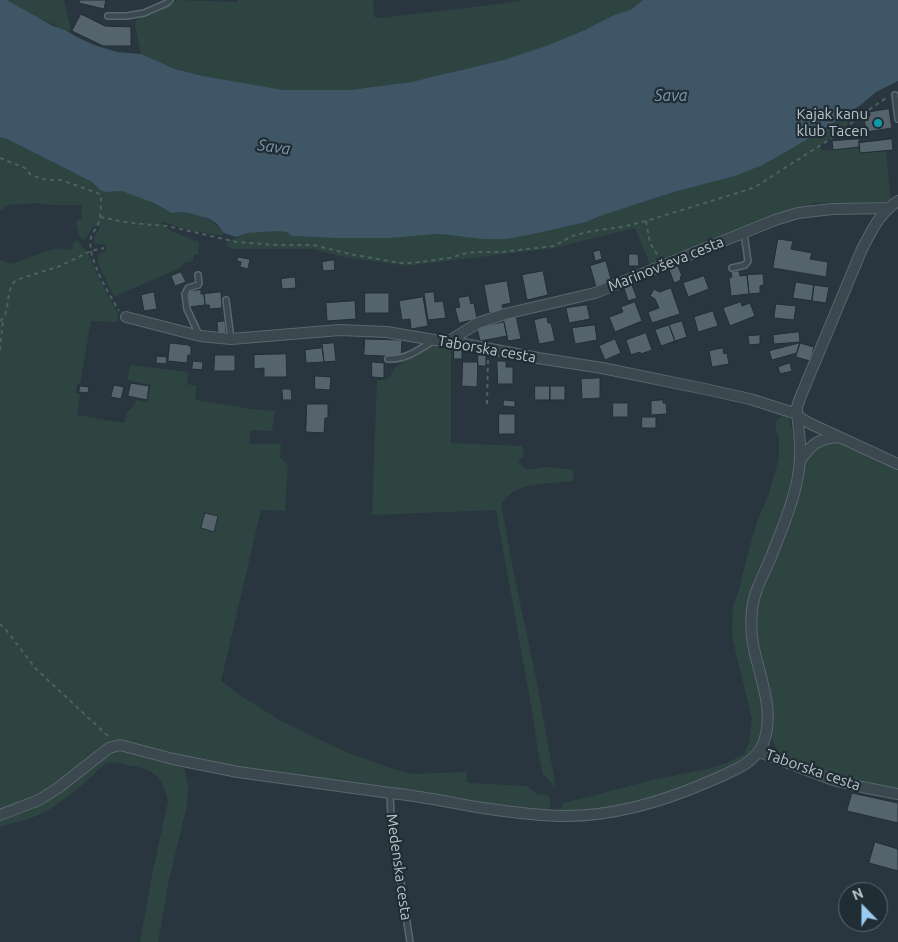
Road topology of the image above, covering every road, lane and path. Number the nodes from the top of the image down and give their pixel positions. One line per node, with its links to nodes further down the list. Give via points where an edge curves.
1 (170, 0): 2 (lane, via 144,13)
2 (108, 16)
3 (896, 95): 4 (lane); 9 (path, via 870,108 817,148 750,190)
4 (898, 119)
5 (0, 158): 8 (path, via 25,168 39,178 61,180 98,193 101,197)
6 (898, 201): 7 (street)
7 (889, 208): 10 (street, Marinovševa cesta, via 798,213); 28 (street, via 874,226 862,250 800,398)
8 (100, 217): 9 (path, via 130,224 167,226 237,242 313,245 400,263 467,253 554,246 592,230); 12 (path, via 91,238)
9 (646, 221): 13 (path, via 650,243)
10 (744, 232): 13 (street, Marinovševa cesta); 14 (lane, via 748,261)
11 (104, 248): 12 (path)
12 (91, 250): 17 (path, via 60,266 13,282); 18 (path, via 98,271)
13 (660, 266): 23 (street, Marinovševa cesta, via 595,293 478,323)
14 (732, 268)
15 (198, 274): 20 (lane, via 198,285 188,288 184,294 187,309)
16 (226, 300): 21 (lane)
17 (4, 318): 19 (path); 25 (path)
18 (126, 318): 20 (street, Taborska cesta)
19 (0, 321)
20 (200, 336): 21 (street, Taborska cesta)
21 (231, 339): 22 (street, Taborska cesta, via 340,330 387,332)
22 (434, 340): 23 (street, Taborska cesta); 26 (lane, via 400,358)
23 (449, 341): 24 (street, Taborska cesta)
24 (488, 349): 27 (path); 28 (street, Taborska cesta, via 705,389)
25 (0, 350)
26 (388, 359)
27 (488, 404)
28 (797, 414): 29 (street); 30 (street, Taborska cesta)
29 (839, 437): 30 (street, via 816,443); 31 (street)
30 (800, 461): 34 (street, Taborska cesta, via 787,516 752,609 753,643 767,713 765,735)
31 (898, 464)
32 (0, 624): 33 (path, via 35,668)
33 (116, 746): 35 (street, via 238,772); 37 (street, via 39,800)
34 (758, 752): 35 (street, via 735,770 693,788 623,810 588,815 541,815); 36 (street, Taborska cesta, via 833,780)
35 (390, 793): 38 (lane, Medenska cesta)
36 (898, 794)
37 (0, 815)
38 (410, 942)

